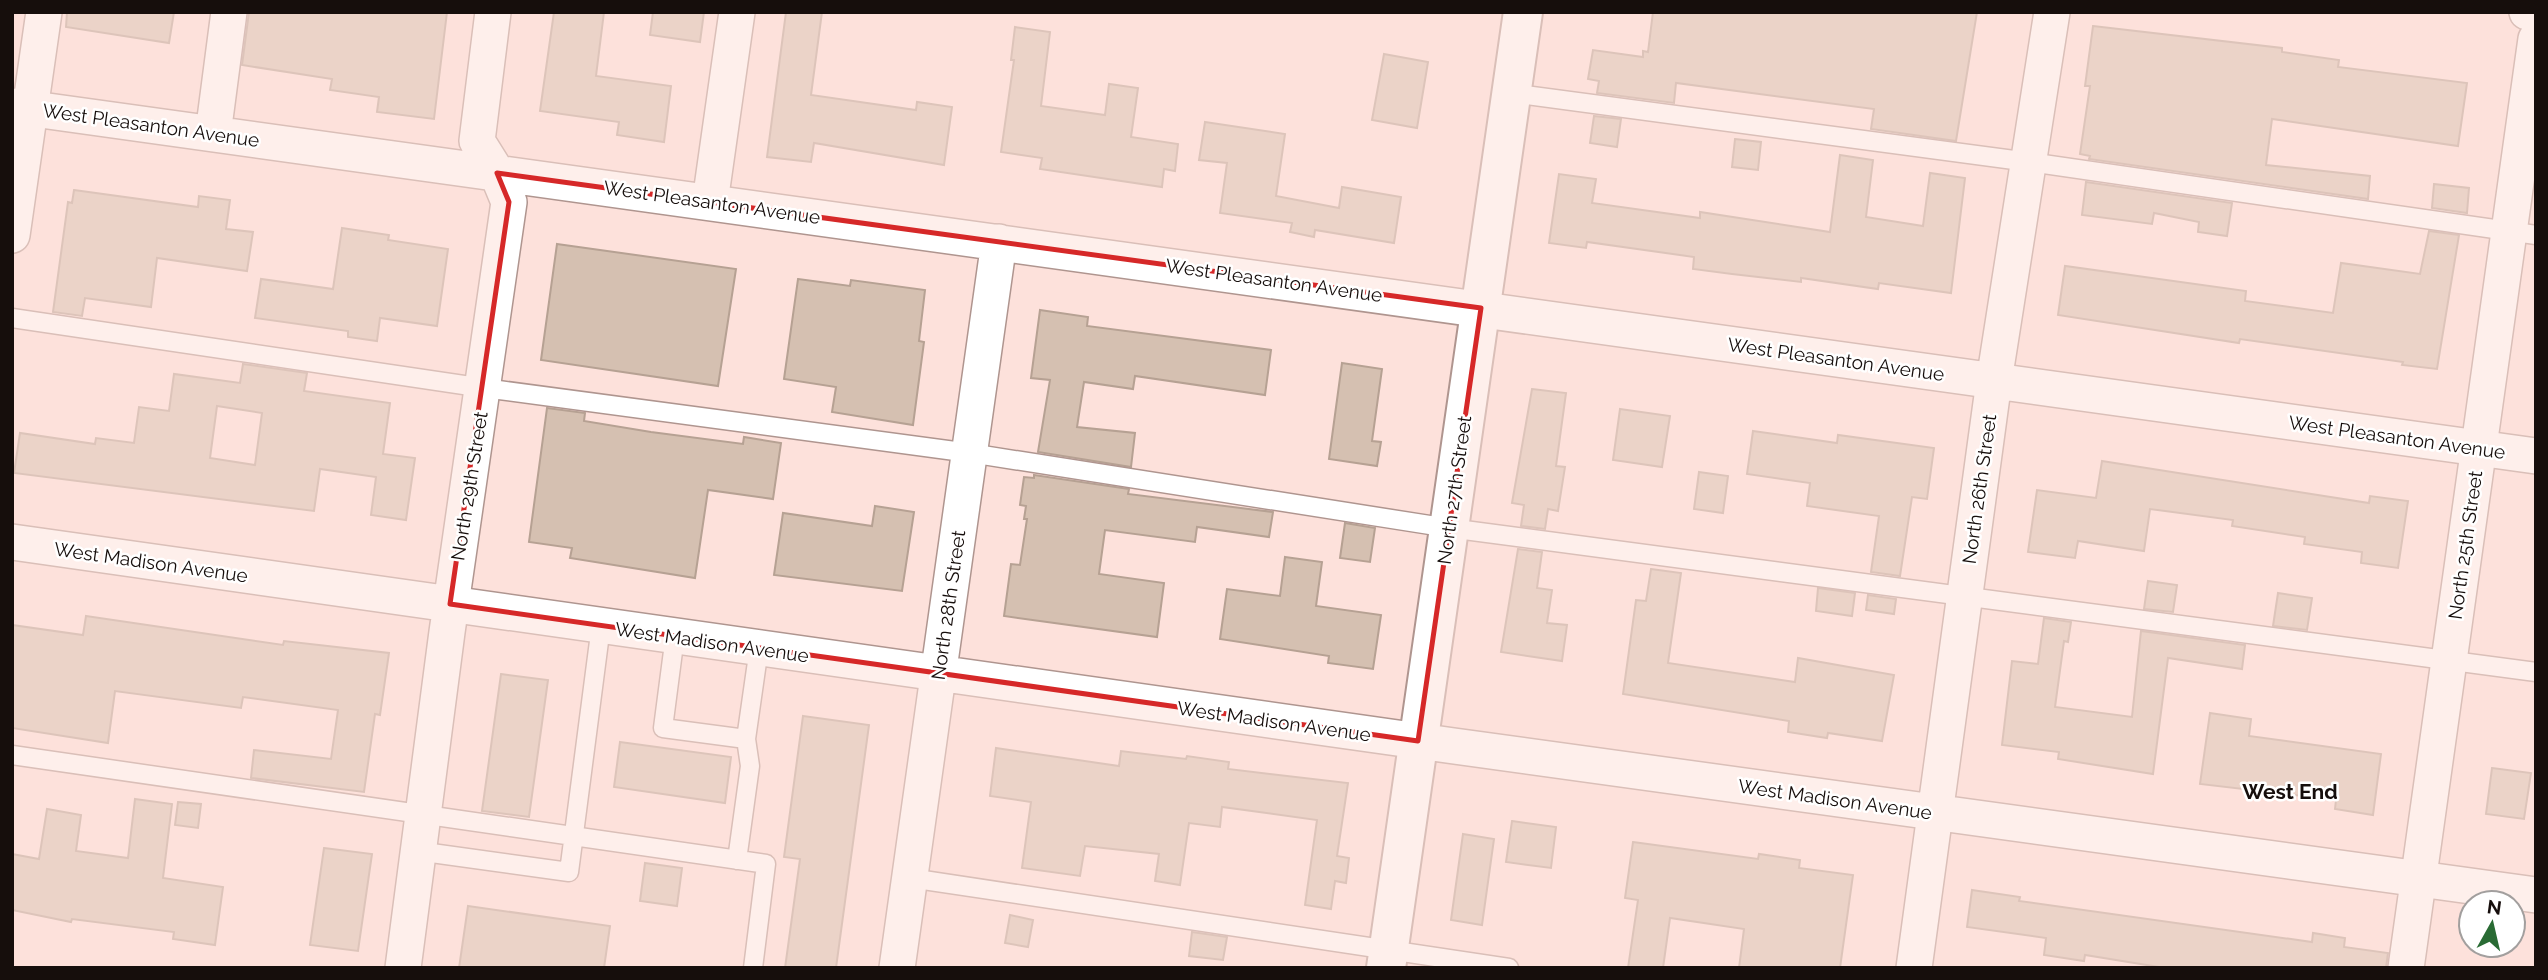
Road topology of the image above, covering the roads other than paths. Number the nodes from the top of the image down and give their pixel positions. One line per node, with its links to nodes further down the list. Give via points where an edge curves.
1 (44, 12): 11 (street)
2 (229, 12): 12 (street)
3 (493, 12): 14 (street, North 29th Street, via 477,141)
4 (737, 12): 15 (street)
5 (1523, 12): 10 (street, North 27th Street)
6 (2052, 12): 13 (street, North 26th Street)
7 (2527, 12): 8 (street)
8 (2536, 13)
9 (2536, 39): 16 (street, North 25th Street)
10 (1511, 93): 13 (lane); 19 (street, North 27th Street)
11 (21, 107): 12 (street, West Pleasanton Avenue); 17 (street)
12 (213, 134): 14 (street, West Pleasanton Avenue)
13 (2029, 162): 16 (lane); 21 (street, North 26th Street)
14 (497, 173): 15 (street, West Pleasanton Avenue); 22 (street, North 29th Street, via 509,202)
15 (710, 202): 18 (street, West Pleasanton Avenue)
16 (2522, 233): 23 (street, North 25th Street)
17 (12, 235)
18 (999, 242): 19 (street, West Pleasanton Avenue); 24 (street, North 28th Street)
19 (1481, 308): 21 (street, West Pleasanton Avenue); 26 (street, North 27th Street)
20 (12, 318): 22 (lane)
21 (1994, 381): 23 (street, West Pleasanton Avenue); 28 (street, North 26th Street)
22 (484, 388): 24 (lane); 29 (street, North 29th Street)
23 (2479, 448): 25 (street, West Pleasanton Avenue); 33 (street, North 25th Street)
24 (970, 453): 26 (lane); 35 (street, North 28th Street)
25 (2536, 456)
26 (1449, 528): 28 (lane); 37 (street, North 27th Street)
27 (12, 542): 29 (street, West Madison Avenue)
28 (1965, 596): 33 (lane); 39 (street, North 26th Street)
29 (450, 604): 30 (street, West Madison Avenue); 40 (street, North 29th Street)
30 (601, 626): 31 (street, West Madison Avenue); 41 (lane)
31 (675, 636): 32 (street, West Madison Avenue); 36 (lane, via 663,728)
32 (759, 648): 35 (street, West Madison Avenue); 36 (lane)
33 (2449, 659): 34 (lane); 45 (street, North 25th Street)
34 (2536, 672)
35 (938, 674): 37 (street, West Madison Avenue); 44 (street, North 28th Street)
36 (746, 739): 43 (lane, via 750,766)
37 (1418, 741): 39 (street, West Madison Avenue); 47 (street, North 27th Street)
38 (12, 755): 40 (lane)
39 (1935, 813): 45 (street, West Madison Avenue); 52 (street, North 26th Street)
40 (421, 815): 41 (lane); 42 (street, North 29th Street)
41 (574, 834): 42 (lane, via 569,872); 43 (lane)
42 (417, 851): 48 (street, North 29th Street)
43 (737, 859): 49 (lane, via 766,864)
44 (910, 878): 47 (lane); 50 (street, North 28th Street)
45 (2419, 879): 46 (street, West Madison Avenue); 53 (street, North 25th Street)
46 (2536, 895)
47 (1387, 959): 51 (lane)
48 (402, 968)
49 (753, 968)
50 (897, 968)
51 (1509, 968)
52 (1914, 968)
53 (2406, 968)

